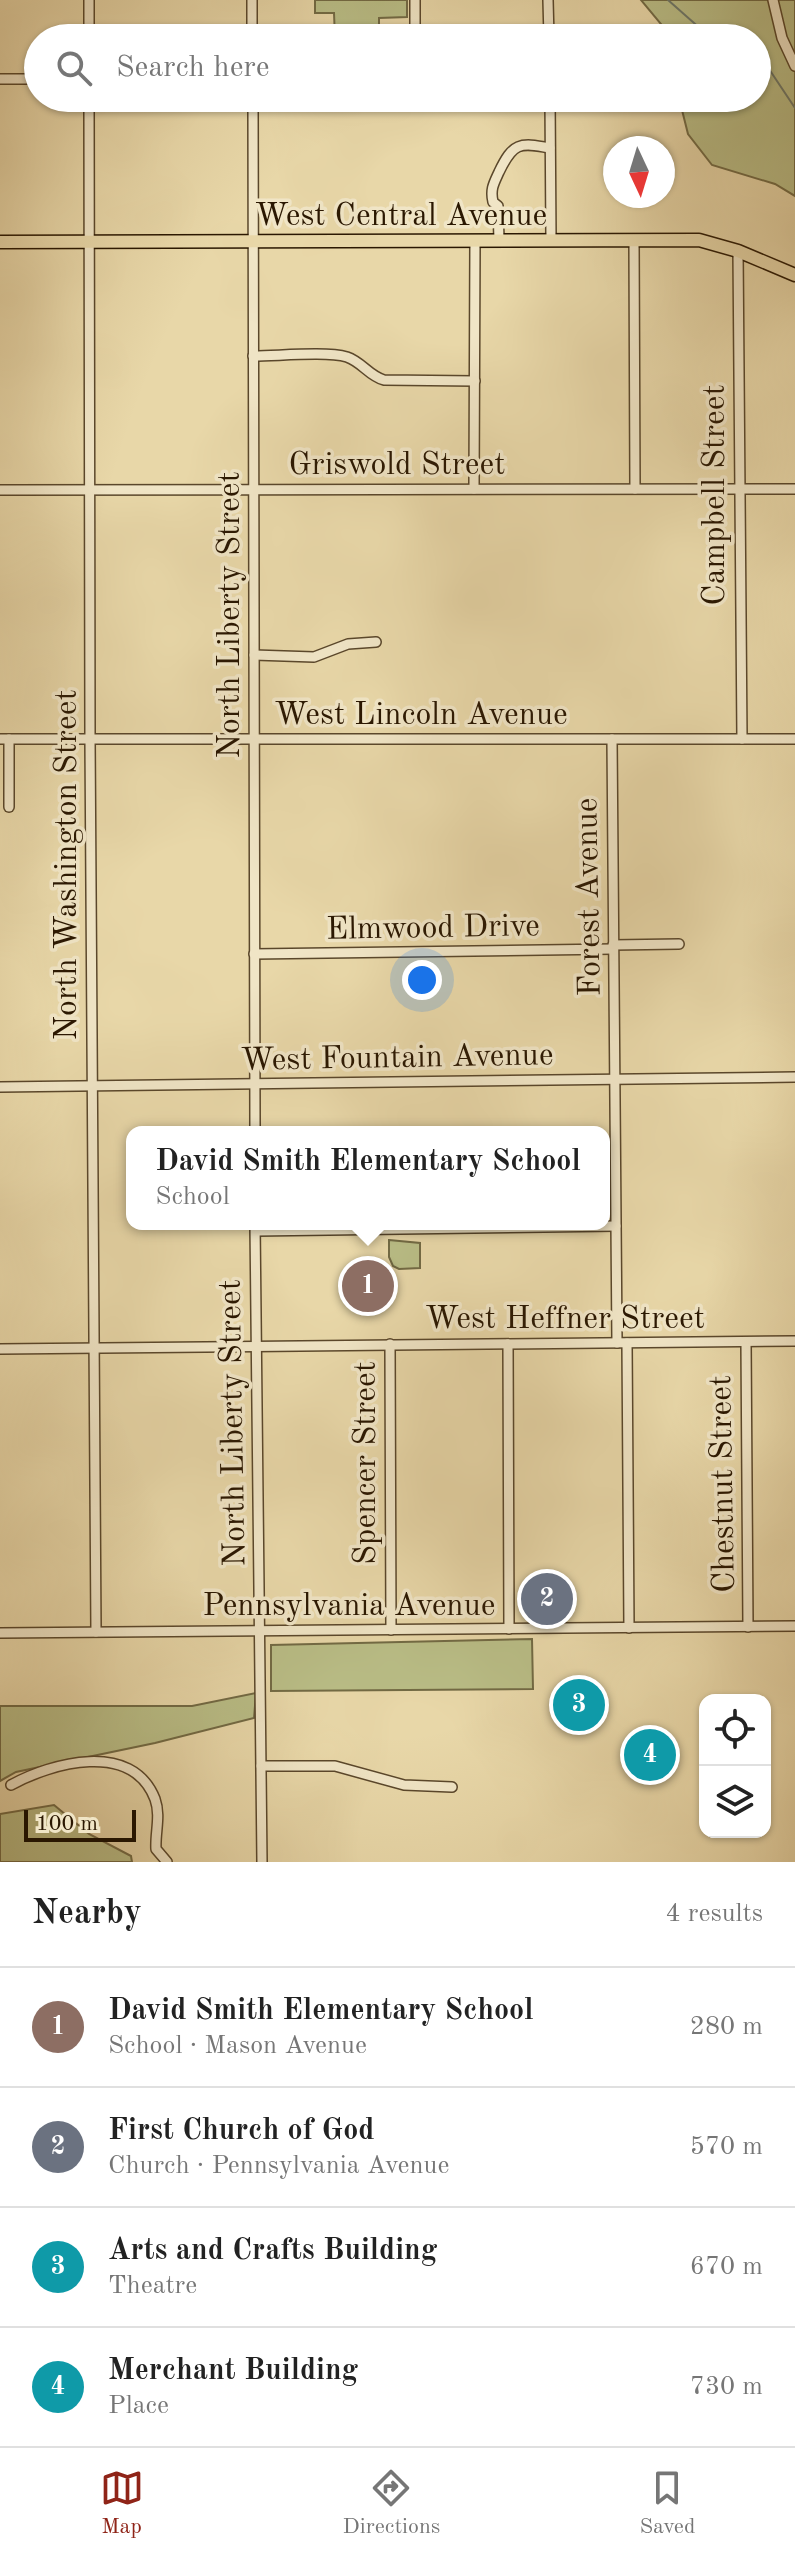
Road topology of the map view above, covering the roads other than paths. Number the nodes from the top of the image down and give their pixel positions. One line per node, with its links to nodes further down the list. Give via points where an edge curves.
1 (89, 0): 6 (street)
2 (252, 0): 7 (street)
3 (415, 0): 8 (street)
4 (548, 0): 9 (street)
5 (773, 0): 10 (street)
6 (89, 24)
7 (252, 24)
8 (415, 24)
9 (549, 24)
10 (795, 66)
11 (0, 79): 12 (street)
12 (24, 79)
13 (89, 112): 21 (street, North Washington Street)
14 (253, 112): 22 (street, North Liberty Street)
15 (550, 112): 16 (street)
16 (550, 148): 18 (street, via 520,147 506,156 491,188 498,206); 19 (street)
17 (475, 240): 18 (main road, West Central Avenue); 22 (main road, West Central Avenue); 27 (street)
18 (499, 240): 19 (main road, West Central Avenue)
19 (551, 240): 20 (main road, West Central Avenue)
20 (634, 240): 24 (main road, West Central Avenue, via 708,241); 31 (street)
21 (89, 241): 22 (main road, West Central Avenue); 23 (main road, West Central Avenue); 34 (street, North Washington Street)
22 (253, 241): 26 (street, North Liberty Street)
23 (0, 242)
24 (738, 251): 25 (main road, West Central Avenue); 28 (street, Campbell Street)
25 (795, 275)
26 (253, 356): 27 (street, via 340,356 384,380); 29 (street, North Liberty Street)
27 (475, 381): 30 (street)
28 (741, 488): 31 (street, Griswold Street); 32 (street, Griswold Street); 41 (street, Campbell Street)
29 (253, 489): 30 (street, Griswold Street); 34 (street, Griswold Street); 36 (street, North Liberty Street)
30 (474, 489): 31 (street, Griswold Street)
31 (635, 489)
32 (795, 489)
33 (0, 490): 34 (street, Griswold Street)
34 (89, 490): 38 (street, North Washington Street)
35 (376, 642): 36 (street, via 348,644 314,657)
36 (254, 655): 39 (street, North Liberty Street)
37 (4, 739): 38 (street, West Lincoln Avenue); 43 (street)
38 (90, 739): 39 (street, West Lincoln Avenue); 50 (street, North Washington Street)
39 (254, 739): 40 (street, West Lincoln Avenue); 46 (street, North Liberty Street)
40 (612, 739): 41 (street, West Lincoln Avenue); 45 (street, Forest Avenue)
41 (742, 739): 42 (street, West Lincoln Avenue)
42 (795, 739)
43 (9, 807)
44 (679, 944): 45 (street, Elmwood Drive)
45 (613, 947): 46 (street, Elmwood Drive); 48 (street, Forest Avenue)
46 (254, 954): 49 (street, North Liberty Street)
47 (795, 1077): 48 (street, West Fountain Avenue)
48 (614, 1079): 49 (street, West Fountain Avenue); 54 (street, Forest Avenue)
49 (254, 1084): 50 (street, West Fountain Avenue); 52 (street, North Liberty Street)
50 (93, 1086): 51 (street, West Fountain Avenue); 62 (street, North Washington Street)
51 (0, 1087)
52 (255, 1126)
53 (610, 1226): 54 (street)
54 (616, 1226): 58 (street, Forest Avenue)
55 (256, 1230): 61 (street, North Liberty Street)
56 (795, 1341): 57 (street, West Heffner Street)
57 (746, 1342): 58 (street, West Heffner Street); 65 (street, Chestnut Street)
58 (622, 1343): 60 (street, West Heffner Street); 66 (street, Forest Avenue)
59 (390, 1344): 60 (street, West Heffner Street); 61 (street, West Heffner Street); 68 (street, Spencer Street)
60 (508, 1344): 67 (street)
61 (257, 1346): 62 (street, West Heffner Street); 69 (street, North Liberty Street)
62 (94, 1348): 63 (street, West Heffner Street); 70 (street, North Washington Street)
63 (0, 1349)
64 (795, 1626): 65 (street, Pennsylvania Avenue)
65 (748, 1627): 66 (street, Pennsylvania Avenue)
66 (629, 1628): 67 (street, Pennsylvania Avenue)
67 (509, 1629): 68 (street, Pennsylvania Avenue)
68 (391, 1630): 69 (street, Pennsylvania Avenue)
69 (260, 1631): 70 (street, Pennsylvania Avenue); 72 (street, North Liberty Street)
70 (96, 1632): 71 (street, Pennsylvania Avenue)
71 (0, 1633)
72 (261, 1766): 74 (street, via 335,1766 404,1785); 76 (street, North Liberty Street)
73 (11, 1785): 75 (street, via 76,1762 124,1768 144,1782 154,1798 156,1849)
74 (452, 1787)
75 (167, 1862)
76 (262, 1862)

